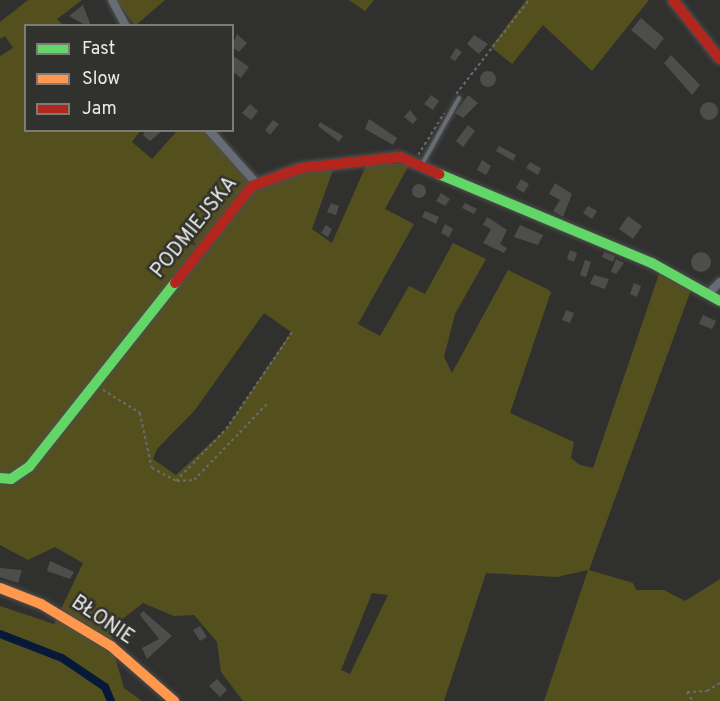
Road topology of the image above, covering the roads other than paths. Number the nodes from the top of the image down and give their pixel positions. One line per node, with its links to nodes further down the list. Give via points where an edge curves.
1 (112, 0): 3 (street)
2 (673, 0): 4 (street)
3 (125, 24)
4 (720, 59)
5 (459, 98): 7 (lane)
6 (211, 132): 8 (street)
7 (416, 166): 8 (street, PODMIEJSKA, via 384,155 349,159); 10 (street, PODMIEJSKA)
8 (256, 183): 12 (street, PODMIEJSKA, via 29,467 11,479)
9 (720, 282): 10 (street)
10 (710, 292): 11 (street, PODMIEJSKA)
11 (720, 301)
12 (0, 478)
13 (0, 588): 14 (street, BŁONIE, via 41,604 111,646)
14 (174, 701)

